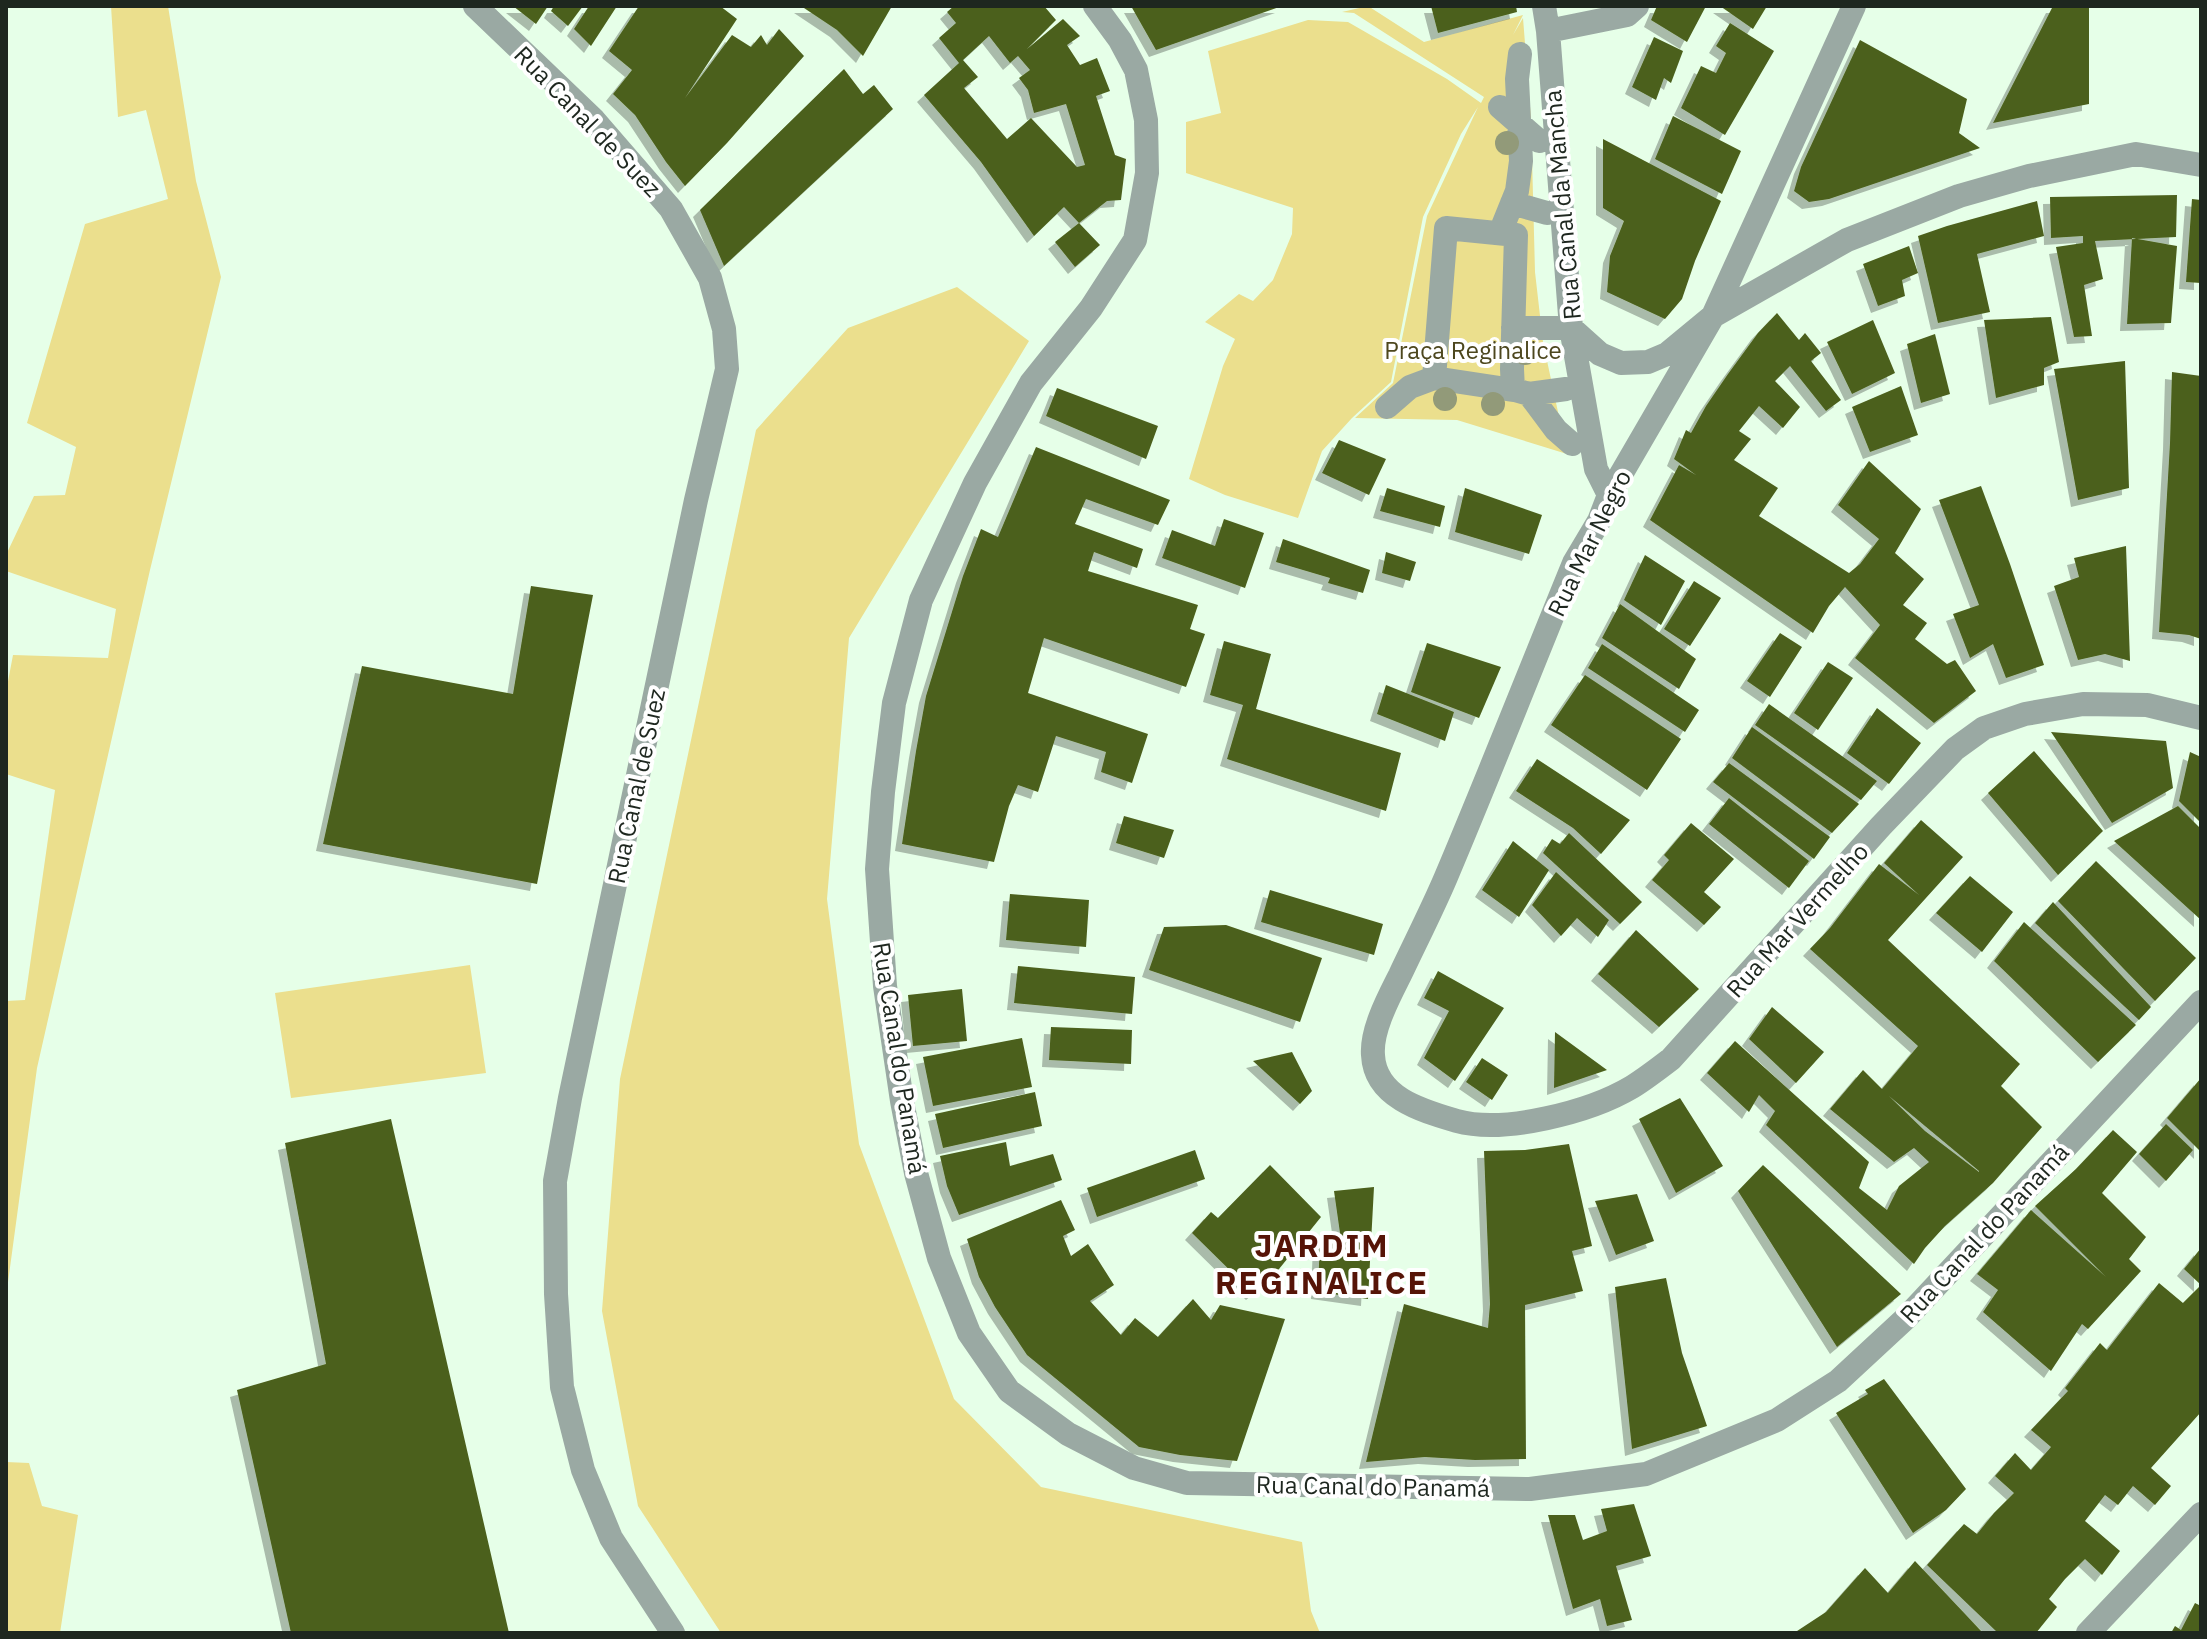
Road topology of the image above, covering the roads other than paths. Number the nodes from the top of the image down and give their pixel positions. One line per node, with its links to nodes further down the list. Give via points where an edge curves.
1 (475, 6): 26 (street, Rua Canal de Suez, via 594,120 671,209 710,278 724,329 727,369 555,1181 562,1387 583,1470 611,1538)
2 (1095, 6): 23 (street, Rua Canal do Panamá, via 1136,70 1146,120 1147,173 1135,240 1091,308 1031,383 975,483 921,600 894,703 877,869 885,986 916,1173 939,1258 969,1333 1009,1391 1068,1434 1134,1468 1187,1483 1530,1489 1646,1474 1777,1420 1838,1381 1906,1318)
3 (1544, 6): 6 (street, Rua Canal da Mancha)
4 (1637, 6): 6 (street, via 1627,15)
5 (1854, 6): 13 (street, Rua Mar Negro)
6 (1531, 39): 7 (street); 15 (street, Rua Canal da Mancha)
7 (1507, 115): 8 (street); 10 (street, via 1521,161)
8 (1539, 141)
9 (2201, 165): 13 (street, via 2136,154 1959,196 1847,240)
10 (1512, 203): 11 (street); 12 (street)
11 (1547, 213)
12 (1500, 233): 14 (street, via 1516,235); 16 (street, via 1446,228)
13 (1713, 316): 15 (street, via 1667,354 1648,362 1621,363); 21 (street, Rua Mar Negro)
14 (1513, 328): 15 (street); 18 (street)
15 (1565, 328): 21 (street, Rua Canal da Mancha, via 1596,469)
16 (1434, 378): 18 (street); 19 (street, via 1410,387)
17 (1566, 389): 18 (street)
18 (1521, 392): 20 (street)
19 (1387, 407)
20 (1572, 444)
21 (1609, 495): 24 (street, Rua Mar Negro, via 1574,563 1445,880 1377,1028 1373,1055)
22 (2201, 718): 24 (street, Rua Mar Vermelho, via 2147,705 2083,704 1984,728 1955,749 1881,826 1671,1059 1597,1104 1520,1123 1469,1124 1423,1111)
23 (2201, 1002)
24 (1391, 1093)
25 (2201, 1514): 27 (street)
26 (673, 1633)
27 (2088, 1633)

